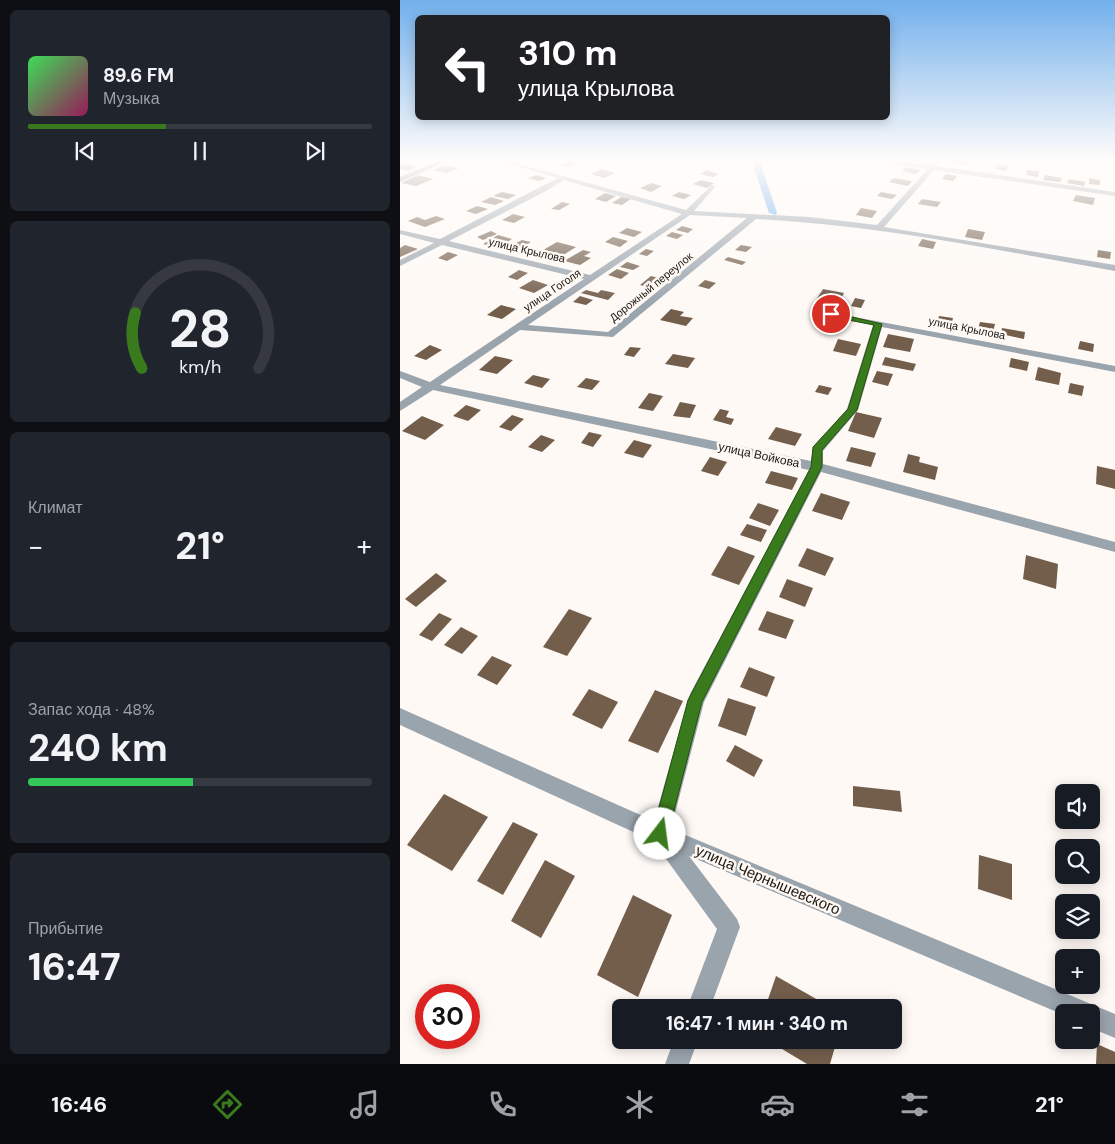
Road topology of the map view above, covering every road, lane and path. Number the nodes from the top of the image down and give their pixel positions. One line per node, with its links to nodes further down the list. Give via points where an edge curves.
1 (506, 209): 9 (street)
2 (673, 209): 5 (street)
3 (692, 209): 5 (street, улица Гоголя)
4 (896, 209): 7 (street)
5 (688, 213): 6 (street); 12 (street, улица Гоголя)
6 (756, 215): 7 (street); 15 (street, Дорожный переулок, via 610,335)
7 (879, 228): 11 (street)
8 (400, 232): 9 (street, улица Крылова)
9 (439, 242): 10 (street); 12 (street, улица Крылова)
10 (400, 264)
11 (1115, 268)
12 (590, 278): 15 (street, улица Гоголя)
13 (815, 311): 14 (street, улица Крылова)
14 (878, 324): 16 (street, улица Крылова); 20 (street, via 852,410 817,450)
15 (516, 327): 18 (street, улица Гоголя)
16 (1115, 369)
17 (400, 374): 18 (street, улица Войкова)
18 (430, 386): 19 (street, улица Гоголя); 20 (street, улица Войкова)
19 (400, 406)
20 (817, 467): 21 (street, улица Войкова); 23 (street, via 696,700)
21 (1115, 547)
22 (400, 716): 23 (street, улица Чернышевского)
23 (660, 834): 24 (street, via 729,927); 25 (street, улица Чернышевского)
24 (701, 999)
25 (1065, 1004)
26 (1100, 1020): 27 (street)
27 (1115, 1026)
28 (683, 1049): 29 (street)
29 (677, 1064)

